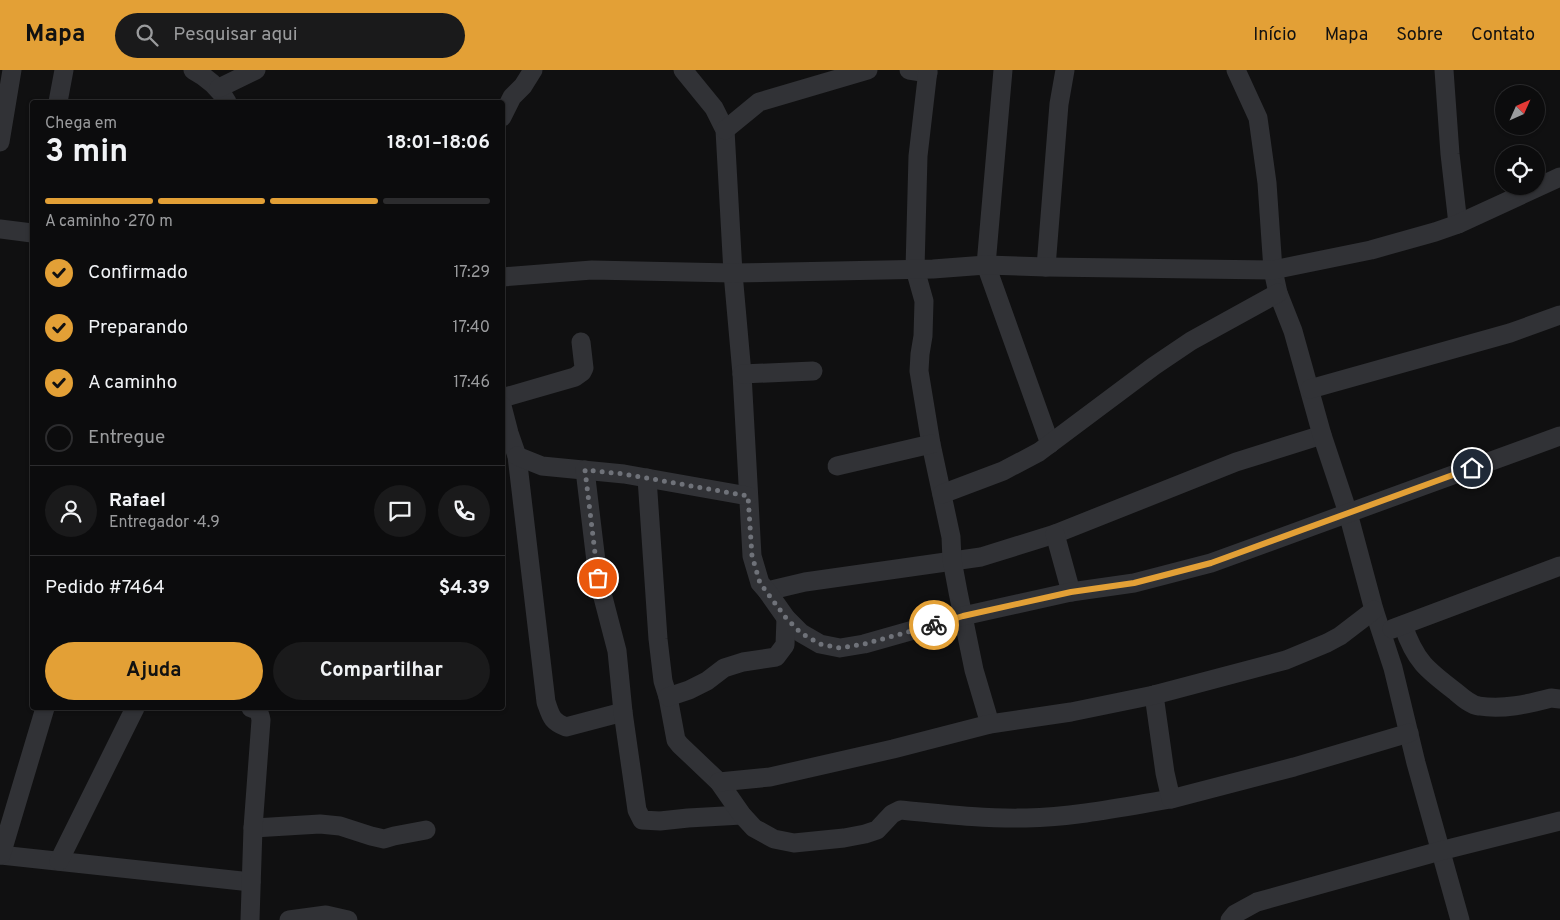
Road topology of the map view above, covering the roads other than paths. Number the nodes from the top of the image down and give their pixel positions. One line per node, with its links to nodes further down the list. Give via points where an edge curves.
1 (12, 70): 18 (street)
2 (64, 70): 15 (street)
3 (256, 70): 14 (street)
4 (533, 70): 16 (street)
5 (683, 70): 17 (street, via 714,108)
6 (868, 70): 13 (street)
7 (909, 70): 12 (street)
8 (1003, 70): 23 (street)
9 (1065, 70): 24 (street, via 1059,104)
10 (1236, 70): 26 (street, via 1258,118 1268,183)
11 (1444, 70): 20 (street)
12 (928, 72): 25 (street, via 918,156)
13 (811, 78): 17 (street, via 759,102)
14 (211, 82)
15 (58, 100)
16 (505, 111)
17 (725, 130): 27 (street)
18 (0, 142)
19 (1560, 177): 20 (street)
20 (1458, 224): 26 (street, via 1371,250)
21 (0, 229): 22 (street)
22 (30, 233)
23 (986, 265): 24 (street); 25 (street); 40 (street)
24 (1046, 267): 26 (street)
25 (915, 269): 27 (street); 39 (street, via 924,301 919,371)
26 (1273, 270): 29 (street)
27 (733, 273): 28 (street, via 592,270); 33 (street)
28 (505, 277)
29 (1278, 293): 34 (street, via 1294,331); 40 (street, via 1191,341)
30 (1560, 315): 34 (street, via 1510,333)
31 (581, 342): 35 (street, via 584,368 576,377)
32 (813, 371): 33 (street)
33 (742, 374): 46 (street)
34 (1310, 389): 37 (street)
35 (505, 397)
36 (505, 418): 41 (street)
37 (1322, 435): 47 (street); 48 (street, via 1236,462)
38 (1560, 436): 47 (street)
39 (931, 444): 42 (street); 45 (street)
40 (1050, 444): 45 (street, via 1003,471)
41 (517, 456): 43 (street, via 542,466); 64 (street, via 546,702 552,719 566,727)
42 (837, 466)
43 (585, 470): 44 (street); 64 (street, via 598,578 617,651)
44 (647, 478): 46 (street); 59 (street, via 658,640)
45 (942, 494): 49 (street)
46 (748, 496): 51 (street, via 752,556 760,583)
47 (1348, 513): 52 (street, via 1211,563 1134,583); 53 (street)
48 (1055, 534): 49 (street, via 981,557); 52 (street)
49 (952, 560): 51 (street, via 804,582); 54 (street)
50 (1560, 566): 56 (street)
51 (767, 591): 55 (street)
52 (1071, 592): 54 (street)
53 (1374, 610): 57 (street); 58 (street, via 1327,643 1286,660)
54 (963, 616): 55 (street, via 840,648 820,644 801,633); 65 (street)
55 (786, 618): 59 (street, via 785,645 776,657 724,668 707,681)
56 (1403, 625): 57 (street); 60 (street, via 1409,645 1423,665 1476,706 1496,708)
57 (1382, 633): 66 (street)
58 (1154, 695): 65 (street); 68 (street)
59 (668, 697): 67 (street, via 676,740)
60 (1560, 699)
61 (44, 710): 74 (street)
62 (134, 710): 75 (street)
63 (257, 710): 71 (street, via 261,720)
64 (623, 712): 69 (street, via 637,810 642,820)
65 (990, 724): 67 (street, via 770,777)
66 (1409, 734): 68 (street); 73 (street)
67 (719, 782): 69 (street)
68 (1171, 799): 69 (street, via 1078,814 1026,818 900,810 877,830 865,834 794,843 774,839 754,828)
69 (742, 815)
70 (1560, 821): 73 (street)
71 (253, 828): 72 (street, via 320,824 340,826 384,839); 76 (street)
72 (426, 830)
73 (1440, 851): 80 (street, via 1257,902); 81 (street)
74 (0, 855): 75 (street)
75 (59, 861): 76 (street)
76 (251, 882): 77 (street)
77 (250, 920)
78 (289, 920): 79 (street, via 326,915)
79 (348, 920)
80 (1230, 920)
81 (1460, 920)

